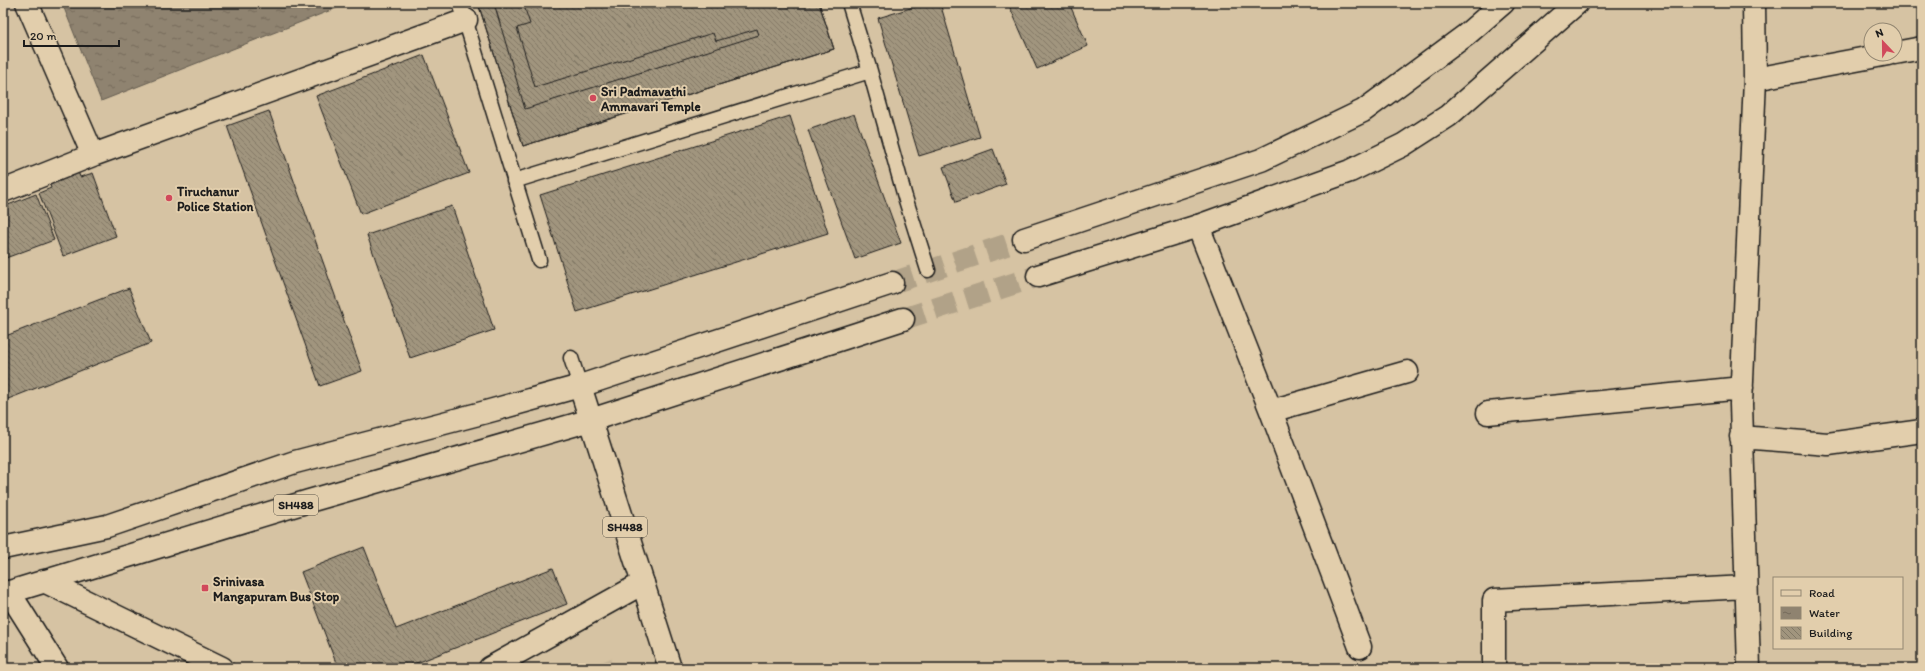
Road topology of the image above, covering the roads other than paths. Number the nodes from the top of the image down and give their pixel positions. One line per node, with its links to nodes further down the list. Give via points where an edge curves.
1 (27, 3): 12 (street)
2 (849, 3): 10 (lane)
3 (1503, 3): 16 (street, via 1466,35 1363,111 1260,160)
4 (1577, 3): 15 (street, via 1448,116 1403,145 1350,171)
5 (1754, 3): 11 (street)
6 (463, 11): 12 (street); 13 (lane)
7 (1922, 48): 8 (street)
8 (1903, 52)
9 (1863, 59): 11 (street)
10 (870, 71): 13 (lane); 18 (lane, via 904,197)
11 (1756, 80): 25 (street)
12 (94, 155): 14 (street)
13 (514, 181): 17 (lane)
14 (3, 191)
15 (1198, 226): 19 (street); 26 (street)
16 (1024, 238)
17 (539, 260)
18 (928, 270)
19 (1038, 276)
20 (892, 283): 24 (street)
21 (903, 320): 28 (street)
22 (571, 358): 24 (lane)
23 (1407, 372): 26 (street)
24 (580, 386): 28 (street, SH488); 31 (street, via 294,462 107,526)
25 (1742, 388): 27 (street); 30 (street)
26 (1271, 411): 36 (street)
27 (1488, 413)
28 (591, 420): 32 (street, SH488); 33 (street, SH488)
29 (1922, 431): 30 (street, via 1828,444)
30 (1741, 437): 34 (street)
31 (3, 548)
32 (44, 581): 35 (street, SH488); 38 (street)
33 (643, 584): 39 (street); 40 (street, SH488)
34 (1746, 587): 41 (street, via 1494,600); 42 (street)
35 (6, 593): 37 (street)
36 (1360, 647)
37 (56, 668)
38 (222, 668)
39 (490, 668)
40 (670, 668)
41 (1494, 668)
42 (1748, 668)

